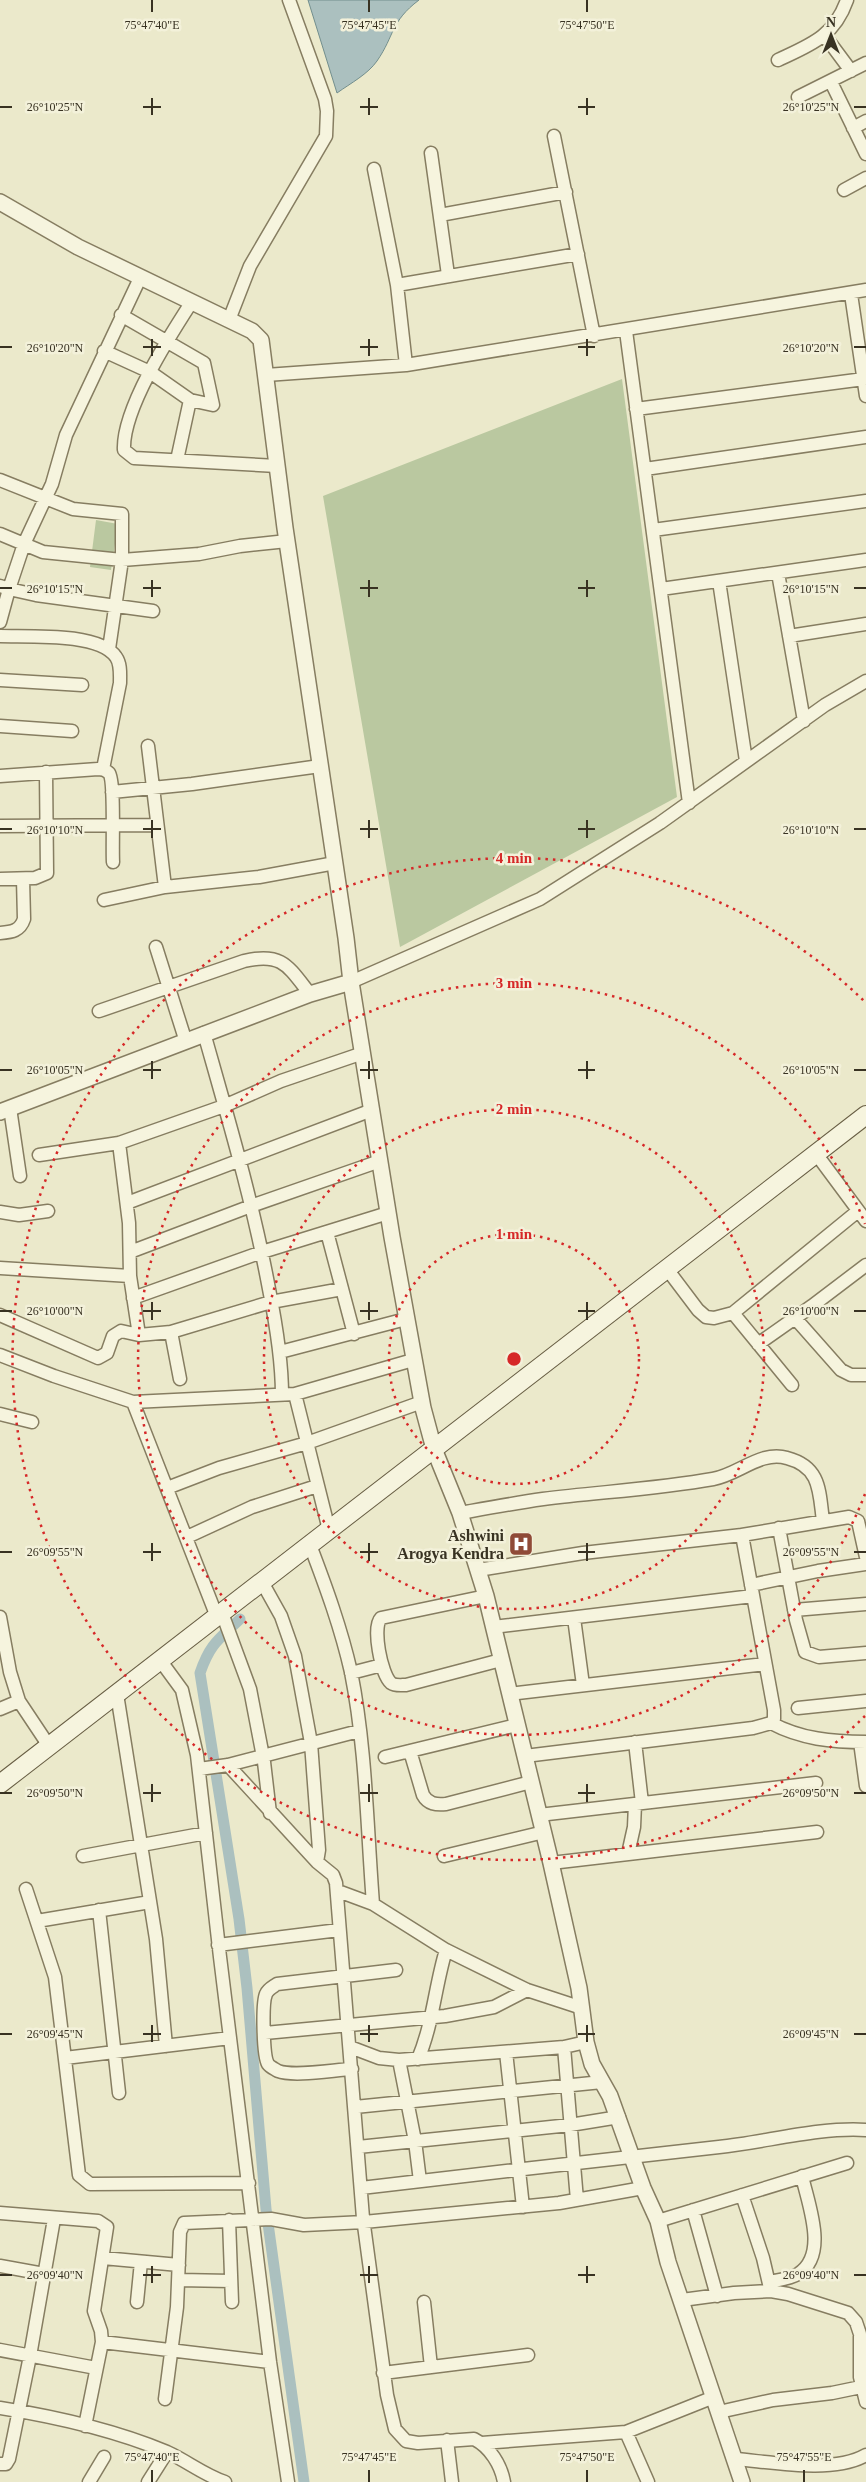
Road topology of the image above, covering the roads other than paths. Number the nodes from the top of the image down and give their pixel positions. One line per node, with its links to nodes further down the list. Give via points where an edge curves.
1 (289, 0): 28 (street, via 325,99 326,136 250,266)
2 (847, 0): 3 (street, via 843,12)
3 (825, 36): 4 (street); 6 (street)
4 (778, 60)
5 (866, 63): 6 (street)
6 (851, 71): 7 (street)
7 (831, 82): 8 (street); 10 (street)
8 (798, 97)
9 (866, 121): 10 (street)
10 (853, 128): 13 (street)
11 (554, 136): 17 (street)
12 (431, 153): 19 (street)
13 (866, 154)
14 (374, 169): 23 (street)
15 (866, 178): 16 (street)
16 (844, 190)
17 (566, 192): 19 (street); 20 (street)
18 (0, 202): 22 (street)
19 (440, 216): 21 (street)
20 (578, 254): 21 (street); 31 (street)
21 (448, 275): 23 (street)
22 (140, 278): 26 (street); 27 (street)
23 (396, 285): 34 (street)
24 (866, 290): 25 (street)
25 (851, 294): 29 (street); 30 (street)
26 (191, 303): 28 (street); 32 (street)
27 (121, 315): 32 (street); 33 (street)
28 (229, 320): 36 (street, via 252,331 261,340)
29 (861, 329): 37 (street)
30 (626, 331): 31 (street); 40 (street)
31 (594, 336): 34 (street)
32 (167, 341): 35 (street); 39 (street, via 204,363 213,405)
33 (104, 352): 35 (street); 46 (street, via 66,435 55,475)
34 (406, 365): 36 (street)
35 (150, 372): 39 (street); 42 (street, via 126,426 124,450 134,458)
36 (266, 375): 43 (street)
37 (864, 379): 38 (street); 40 (street)
38 (866, 396)
39 (190, 400): 42 (street)
40 (636, 409): 44 (street)
41 (866, 437): 44 (street)
42 (177, 460): 43 (street)
43 (277, 466): 50 (street)
44 (645, 469): 48 (street)
45 (0, 480): 46 (street)
46 (44, 497): 51 (street); 52 (street, via 73,509 122,514)
47 (866, 501): 48 (street)
48 (653, 530): 57 (street)
49 (0, 534): 51 (street)
50 (288, 541): 52 (street, via 199,554); 73 (street)
51 (24, 544): 52 (street, via 60,555); 56 (street)
52 (122, 560): 58 (street)
53 (866, 560): 54 (street)
54 (778, 573): 55 (street); 63 (street)
55 (719, 581): 57 (street); 72 (street)
56 (4, 587): 58 (street); 60 (street)
57 (661, 589): 79 (street)
58 (114, 606): 59 (street); 64 (street)
59 (153, 611)
60 (0, 622)
61 (866, 624): 63 (street)
62 (0, 636): 64 (street, via 65,639 97,643)
63 (789, 636): 68 (street)
64 (109, 649): 74 (street, via 117,658 120,676)
65 (0, 680): 67 (street)
66 (866, 681): 68 (street)
67 (82, 685)
68 (804, 720): 72 (street)
69 (0, 726): 70 (street)
70 (72, 731)
71 (148, 746): 77 (street)
72 (746, 762): 79 (street)
73 (320, 766): 77 (street); 85 (street)
74 (103, 770): 75 (street); 78 (street, via 110,775)
75 (46, 772): 76 (street); 80 (street)
76 (0, 776)
77 (152, 789): 78 (street); 81 (street)
78 (112, 792): 83 (street)
79 (689, 803): 92 (street, via 540,899)
80 (48, 825): 82 (street); 83 (street); 86 (street, via 47,873)
81 (157, 825): 83 (street); 88 (street)
82 (0, 826)
83 (112, 826): 84 (street)
84 (113, 862)
85 (334, 863): 88 (street, via 259,877); 92 (street)
86 (23, 878): 87 (street); 90 (street, via 22,925 14,932)
87 (0, 879)
88 (165, 887): 89 (street)
89 (104, 900)
90 (0, 933)
91 (156, 947): 93 (street)
92 (351, 982): 94 (street); 98 (street)
93 (169, 987): 94 (street, via 262,957 279,961 292,971); 95 (street); 97 (street)
94 (310, 994): 96 (street)
95 (99, 1011)
96 (204, 1034): 97 (street); 99 (street)
97 (186, 1042): 100 (street)
98 (363, 1053): 99 (street, via 281,1081); 101 (street)
99 (224, 1106): 103 (street); 106 (street)
100 (5, 1110): 108 (street)
101 (372, 1110): 106 (street); 107 (street)
102 (866, 1115): 105 (main road)
103 (119, 1142): 104 (street); 109 (street)
104 (39, 1155)
105 (817, 1155): 111 (street); 121 (main road)
106 (240, 1160): 109 (street); 110 (street)
107 (380, 1161): 110 (street); 114 (street)
108 (20, 1176)
109 (127, 1203): 117 (street)
110 (251, 1206): 117 (street); 118 (street)
111 (858, 1210): 115 (street); 126 (street)
112 (48, 1211): 113 (street, via 19,1215)
113 (0, 1212)
114 (388, 1213): 116 (street); 129 (street)
115 (866, 1221)
116 (327, 1232): 118 (street); 123 (street)
117 (130, 1252): 122 (street)
118 (262, 1252): 124 (street); 125 (street)
119 (866, 1265): 128 (street)
120 (0, 1268): 122 (street)
121 (668, 1269): 126 (street, via 706,1317); 146 (main road)
122 (130, 1276): 124 (street)
123 (342, 1289): 125 (street); 131 (street)
124 (134, 1298): 132 (street)
125 (272, 1302): 130 (street); 134 (street)
126 (733, 1313): 133 (street)
127 (0, 1315): 132 (street, via 98,1358 108,1353 116,1333)
128 (795, 1318): 133 (street); 137 (street, via 841,1370 851,1375)
129 (406, 1319): 131 (street); 136 (street)
130 (171, 1332): 132 (street); 138 (street)
131 (354, 1334): 134 (street)
132 (139, 1335)
133 (758, 1344): 139 (street)
134 (280, 1352): 140 (street)
135 (0, 1355): 141 (street)
136 (413, 1360): 140 (street); 142 (street)
137 (866, 1375)
138 (180, 1379)
139 (792, 1385)
140 (289, 1394): 141 (street); 145 (street)
141 (133, 1402): 148 (street)
142 (422, 1402): 145 (street); 146 (street)
143 (0, 1414): 144 (street)
144 (32, 1422)
145 (307, 1443): 147 (street); 148 (street, via 219,1468)
146 (434, 1449): 149 (street); 152 (main road)
147 (317, 1486): 152 (street); 154 (street, via 252,1507)
148 (167, 1488): 154 (street)
149 (460, 1513): 150 (street, via 723,1478 758,1460 781,1456 803,1464 814,1473); 159 (street)
150 (823, 1521): 151 (street); 156 (street, via 854,1518 862,1531)
151 (779, 1528): 153 (street); 160 (street)
152 (329, 1530): 155 (main road)
153 (742, 1535): 159 (street, via 583,1553); 162 (street)
154 (187, 1537): 168 (street)
155 (310, 1545): 161 (main road); 175 (street, via 330,1597)
156 (866, 1552): 157 (street)
157 (866, 1557)
158 (866, 1564): 160 (street)
159 (478, 1570): 163 (street)
160 (789, 1577): 162 (street); 165 (street)
161 (262, 1582): 168 (main road); 188 (street, via 281,1616 295,1656)
162 (752, 1590): 167 (street); 173 (street)
163 (486, 1596): 169 (street); 174 (street, via 381,1618 376,1626)
164 (866, 1604): 165 (street)
165 (794, 1610): 170 (street, via 805,1652 819,1657)
166 (0, 1618): 179 (street)
167 (574, 1618): 169 (street); 176 (street)
168 (222, 1619): 171 (main road); 191 (street, via 235,1642 250,1689)
169 (493, 1627): 172 (street)
170 (866, 1653)
171 (160, 1660): 177 (main road); 195 (street, via 182,1690)
172 (501, 1660): 174 (street, via 406,1685 391,1682); 178 (street)
173 (766, 1664): 176 (street); 183 (street, via 774,1710)
174 (382, 1665): 175 (street)
175 (351, 1673): 185 (street)
176 (583, 1685): 178 (street)
177 (117, 1694): 189 (main road); 206 (street)
178 (509, 1694): 184 (street)
179 (19, 1701): 182 (street); 189 (street)
180 (866, 1701): 181 (street)
181 (798, 1708)
182 (0, 1709)
183 (771, 1723): 186 (street); 187 (street, via 789,1733 812,1738)
184 (517, 1725): 190 (street); 192 (street)
185 (359, 1731): 188 (street); 215 (street)
186 (635, 1742): 192 (street); 200 (street)
187 (863, 1742): 199 (street)
188 (311, 1743): 191 (street); 210 (street, via 319,1850)
189 (49, 1746): 198 (main road)
190 (410, 1751): 193 (street); 196 (street, via 423,1795 432,1804 446,1804)
191 (263, 1755): 194 (street); 201 (street)
192 (525, 1756): 196 (street)
193 (385, 1757)
194 (224, 1766): 195 (street); 201 (street)
195 (202, 1769): 203 (street)
196 (531, 1782): 202 (street)
197 (816, 1783): 200 (street)
198 (0, 1784)
199 (866, 1786)
200 (638, 1803): 202 (street); 207 (street)
201 (270, 1813): 210 (street)
202 (539, 1815): 204 (street)
203 (206, 1832): 206 (street); 219 (street)
204 (544, 1832): 209 (street); 211 (street)
205 (817, 1832): 207 (street)
206 (140, 1845): 208 (street); 214 (street)
207 (628, 1854): 211 (street)
208 (83, 1856)
209 (444, 1856)
210 (317, 1862): 213 (street, via 332,1875)
211 (551, 1863): 224 (street)
212 (26, 1889): 217 (street)
213 (338, 1891): 215 (street); 218 (street)
214 (150, 1902): 216 (street); 230 (street)
215 (373, 1904): 220 (street)
216 (100, 1910): 217 (street); 233 (street)
217 (36, 1921): 235 (street, via 55,1977)
218 (339, 1930): 219 (street); 222 (street)
219 (218, 1944): 228 (street)
220 (446, 1950): 223 (street); 225 (street)
221 (396, 1970): 222 (street)
222 (344, 1977): 226 (street); 227 (street, via 277,1984 265,1996)
223 (527, 1990): 224 (street); 225 (street, via 494,2007)
224 (582, 2008): 229 (street)
225 (432, 2018): 226 (street); 236 (street)
226 (348, 2026): 227 (street); 231 (street)
227 (265, 2033): 238 (street, via 267,2063 279,2071)
228 (230, 2038): 230 (street); 257 (street)
229 (586, 2042): 232 (street); 239 (street, via 592,2064)
230 (166, 2046): 233 (street)
231 (350, 2046): 237 (street, via 378,2058); 238 (street)
232 (564, 2047): 234 (street); 240 (street)
233 (116, 2052): 235 (street); 242 (street)
234 (506, 2052): 236 (street); 241 (street)
235 (65, 2058): 257 (street, via 76,2163 78,2175 83,2180 90,2184)
236 (418, 2059): 237 (street)
237 (399, 2060): 243 (street)
238 (352, 2069): 244 (street)
239 (602, 2082): 240 (street); 245 (street)
240 (567, 2085): 241 (street); 246 (street)
241 (510, 2092): 243 (street); 247 (street)
242 (119, 2093)
243 (407, 2103): 244 (street); 249 (street)
244 (355, 2107): 250 (street)
245 (619, 2117): 246 (street); 251 (street)
246 (570, 2125): 247 (street); 252 (street)
247 (514, 2130): 249 (street); 254 (street)
248 (866, 2130): 251 (street)
249 (415, 2141): 250 (street); 256 (street)
250 (358, 2147): 258 (street)
251 (632, 2155): 252 (street); 259 (street)
252 (574, 2163): 254 (street); 261 (street)
253 (847, 2163): 255 (street)
254 (519, 2170): 256 (street); 262 (street)
255 (802, 2176): 260 (street); 277 (street, via 814,2238 812,2257 808,2266 797,2275)
256 (420, 2181): 258 (street)
257 (249, 2183): 266 (street)
258 (361, 2188): 269 (street)
259 (643, 2188): 261 (street); 268 (street)
260 (742, 2195): 263 (street); 277 (street)
261 (578, 2200): 262 (street)
262 (523, 2207): 269 (street)
263 (694, 2210): 268 (street); 278 (street)
264 (0, 2214): 265 (street)
265 (54, 2219): 270 (street, via 104,2223 107,2230); 274 (street)
266 (261, 2219): 267 (street); 269 (street, via 304,2225); 288 (street)
267 (229, 2220): 272 (street, via 184,2223 180,2232); 276 (street)
268 (658, 2220): 279 (street)
269 (364, 2222): 291 (street)
270 (103, 2258): 271 (street); 283 (street, via 94,2311)
271 (141, 2262): 272 (street); 280 (street)
272 (179, 2265): 275 (street)
273 (0, 2266): 274 (street)
274 (44, 2274): 287 (street)
275 (178, 2280): 276 (street); 285 (street)
276 (231, 2281): 281 (street)
277 (770, 2287): 278 (street); 292 (street, via 848,2313 860,2334)
278 (717, 2296): 279 (street)
279 (682, 2300): 293 (street)
280 (137, 2302)
281 (232, 2302)
282 (424, 2302): 289 (street)
283 (102, 2342): 285 (street); 290 (street)
284 (0, 2350): 287 (street)
285 (171, 2350): 288 (street); 294 (street)
286 (528, 2355): 289 (street)
287 (30, 2356): 290 (street); 297 (street)
288 (270, 2362): 311 (street)
289 (432, 2367): 291 (street)
290 (96, 2368): 299 (street)
291 (383, 2374): 301 (street, via 395,2429 400,2438 418,2443)
292 (861, 2387): 295 (street); 298 (street)
293 (714, 2397): 298 (street); 300 (street)
294 (165, 2399)
295 (866, 2402)
296 (0, 2408): 297 (street)
297 (20, 2412): 299 (street); 307 (street, via 8,2463)
298 (719, 2412): 306 (street)
299 (85, 2426): 303 (street)
300 (626, 2432): 302 (street); 314 (street)
301 (447, 2440): 302 (street, via 465,2438); 312 (street)
302 (482, 2442): 313 (street, via 500,2465)
303 (167, 2452): 309 (street); 310 (street)
304 (866, 2455): 306 (street, via 843,2464 820,2465)
305 (104, 2457): 308 (street)
306 (735, 2459): 315 (street)
307 (0, 2464)
308 (89, 2482)
309 (148, 2482)
310 (222, 2482)
311 (286, 2482)
312 (452, 2482)
313 (504, 2482)
314 (648, 2482)
315 (742, 2482)

